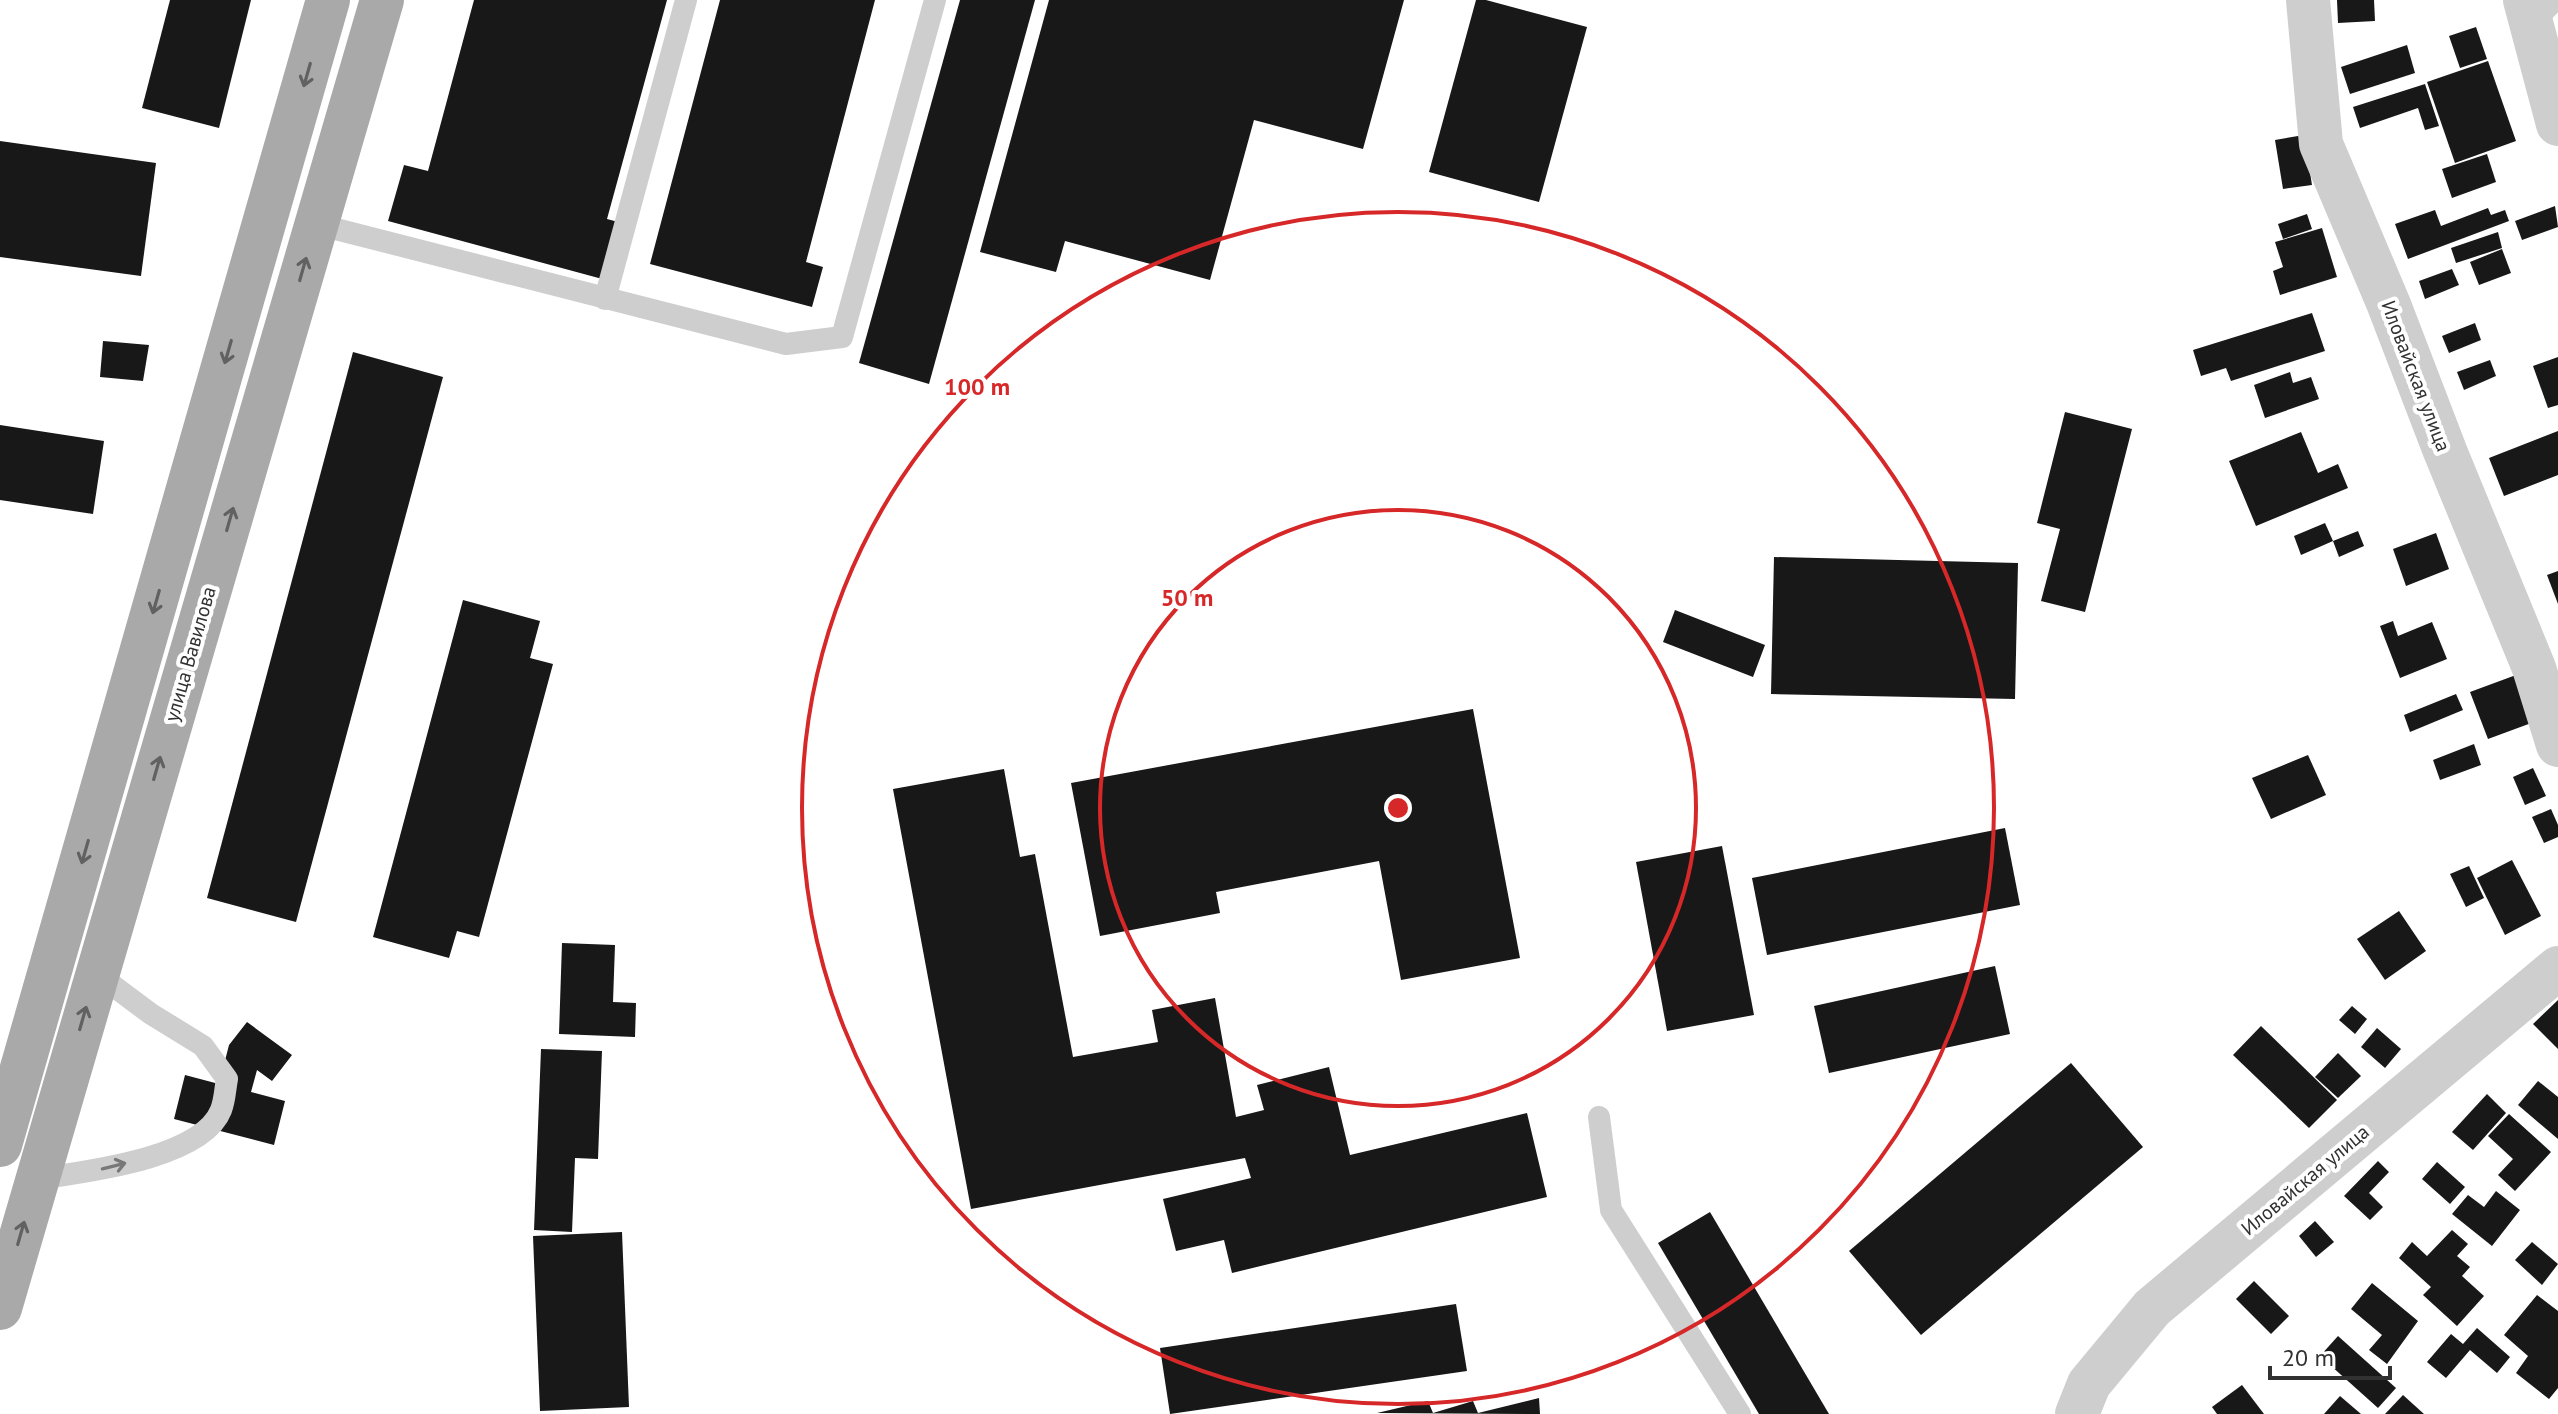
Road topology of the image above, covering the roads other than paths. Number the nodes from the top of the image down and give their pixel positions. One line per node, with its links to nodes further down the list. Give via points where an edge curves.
1 (328, 0): 13 (main road, one-way to 13)
2 (382, 0): 8 (main road, улица Вавилова)
3 (686, 0): 9 (lane)
4 (935, 0): 9 (lane, via 842,337 786,344)
5 (2308, 0): 10 (street, Иловайская улица, via 2321,144 2534,668)
6 (2538, 8): 7 (street)
7 (2558, 124)
8 (316, 224): 9 (lane); 12 (main road, улица Вавилова, one-way to 8)
9 (605, 299)
10 (2558, 745)
11 (2558, 968): 19 (street, Иловайская улица, via 2152,1308 2089,1384)
12 (96, 973): 16 (main road, улица Вавилова, one-way to 12); 16 (lane, one-way to 12, via 106,1169 170,1151 199,1135 221,1112 227,1079 203,1046)
13 (10, 1085): 15 (main road)
14 (1599, 1117): 18 (lane, via 1611,1210)
15 (0, 1145)
16 (37, 1179): 17 (main road, улица Вавилова, one-way to 16)
17 (0, 1308)
18 (1740, 1414)
19 (2077, 1414)

